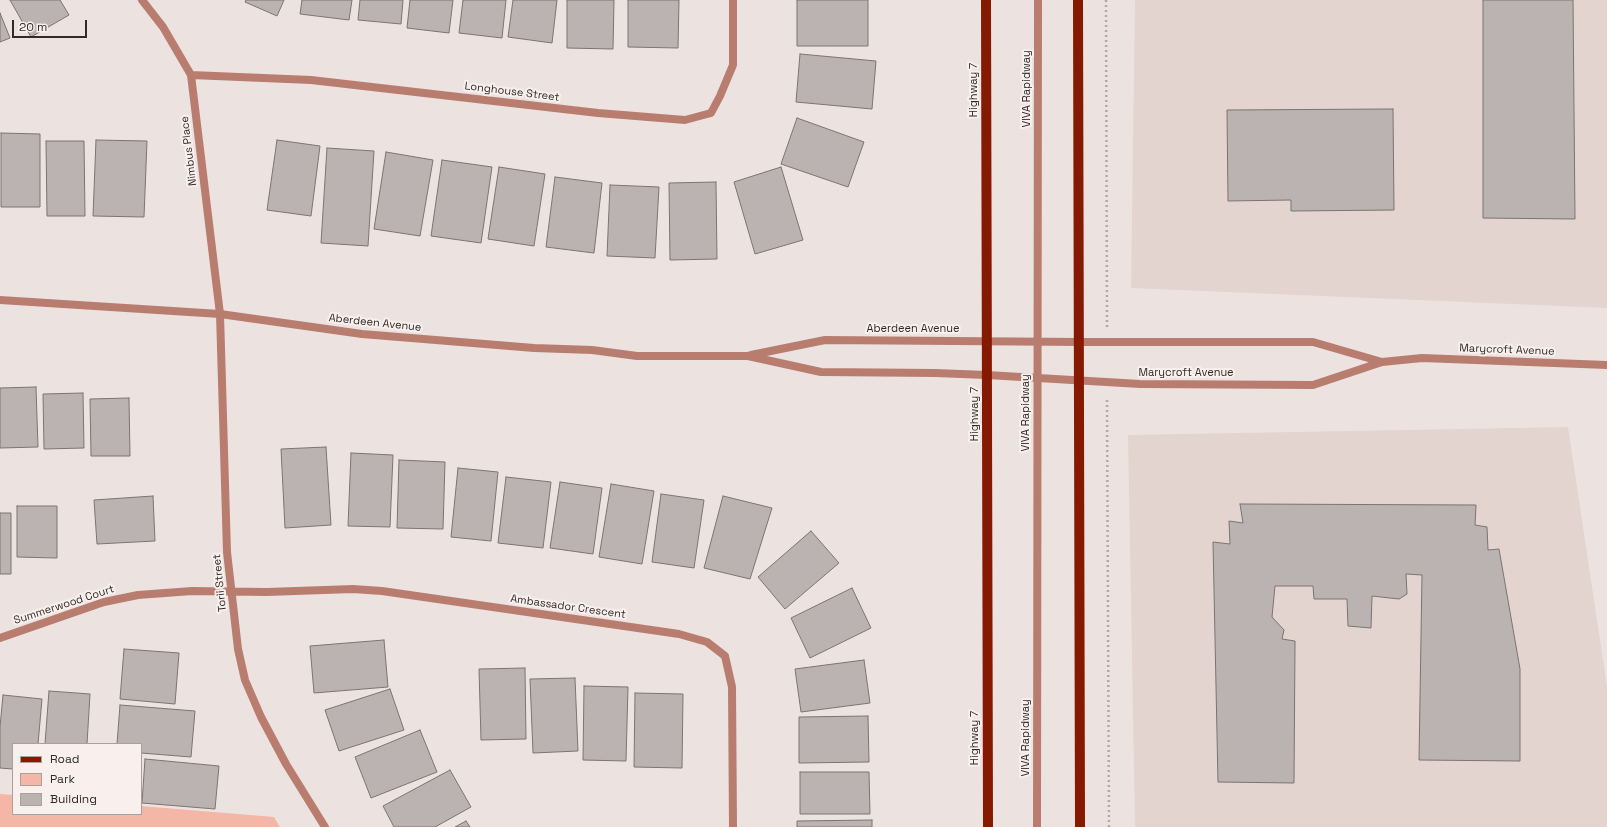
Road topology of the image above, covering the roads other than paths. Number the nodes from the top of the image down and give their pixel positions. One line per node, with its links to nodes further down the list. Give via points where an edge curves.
1 (142, 0): 6 (street, Nimbus Place, via 163,27)
2 (733, 0): 6 (street, Longhouse Street, via 733,65 711,113 685,120 598,114 311,80)
3 (986, 0): 9 (main road, Highway 7)
4 (1038, 0): 10 (street, VIVA Rapidway)
5 (1078, 0): 11 (main road)
6 (191, 75): 8 (street, Nimbus Place)
7 (0, 300): 8 (street, Aberdeen Avenue)
8 (220, 314): 12 (street, Aberdeen Avenue, via 362,334 534,348 592,350 637,356); 18 (street, Torii Street, via 227,552)
9 (987, 341): 10 (street, Aberdeen Avenue); 12 (street, Aberdeen Avenue, via 825,340); 15 (main road, Highway 7)
10 (1038, 341): 11 (street, Aberdeen Avenue); 16 (street, VIVA Rapidway)
11 (1080, 342): 13 (street, Marycroft Avenue, via 1314,342); 17 (main road)
12 (748, 356): 15 (street, Aberdeen Avenue, via 821,372 935,372)
13 (1382, 362): 14 (street, Marycroft Avenue, via 1422,358); 17 (street, Marycroft Avenue, via 1313,384 1140,384)
14 (1607, 365)
15 (987, 375): 16 (street, Marycroft Avenue); 22 (main road, Highway 7)
16 (1037, 378): 17 (street, Marycroft Avenue); 23 (street, VIVA Rapidway)
17 (1080, 380): 24 (main road)
18 (232, 592): 19 (street, Summerwood Court, via 192,591 121,598); 20 (street, Torii Street, via 238,649 245,680 282,757); 21 (street, Ambassador Crescent, via 353,589 382,591 679,634 706,642 725,656 732,687)
19 (0, 638)
20 (325, 827)
21 (733, 827)
22 (988, 827)
23 (1037, 827)
24 (1080, 827)

